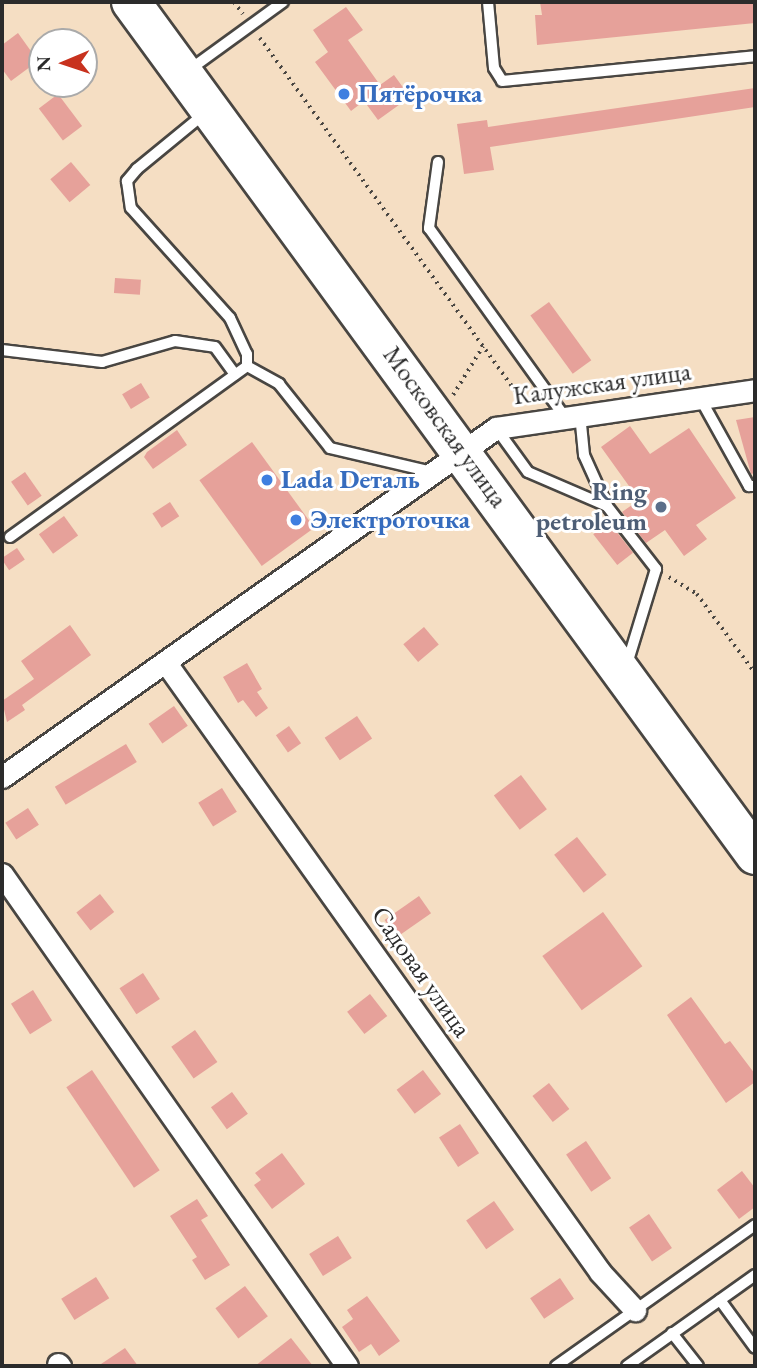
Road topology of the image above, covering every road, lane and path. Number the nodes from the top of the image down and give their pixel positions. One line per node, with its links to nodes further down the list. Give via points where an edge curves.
1 (131, 2): 7 (highway, Московская улица)
2 (234, 2): 5 (path)
3 (283, 2): 5 (lane)
4 (488, 2): 6 (lane, via 494,68 502,81)
5 (251, 25): 7 (lane); 16 (path)
6 (755, 56)
7 (183, 73): 18 (highway, Московская улица)
8 (207, 112): 11 (lane, via 136,169 127,181 131,208 230,318 247,354)
9 (438, 162): 15 (lane, via 429,228)
10 (2, 350): 12 (lane, via 102,362 175,341 215,347)
11 (247, 366): 12 (lane); 19 (lane, via 279,384 330,448)
12 (235, 375): 22 (lane)
13 (755, 390): 14 (street, Калужская улица)
14 (700, 398): 15 (street, Калужская улица); 20 (lane, via 749,486)
15 (573, 415): 16 (street, Калужская улица); 21 (lane, via 584,455)
16 (538, 422): 17 (street, Калужская улица)
17 (496, 428): 18 (street, Калужская улица); 21 (lane, via 528,472)
18 (462, 450): 19 (street, Калужская улица); 26 (highway, Московская улица)
19 (432, 472): 24 (street, Калужская улица)
20 (755, 486)
21 (607, 506): 23 (lane)
22 (10, 537)
23 (656, 569): 25 (path, via 697,594); 26 (lane)
24 (166, 663): 27 (street, Калужская улица); 33 (street, Садовая улица, via 600,1272)
25 (755, 673)
26 (623, 676): 28 (highway, Московская улица)
27 (2, 777)
28 (755, 855)
29 (2, 874): 36 (street)
30 (755, 1225): 33 (lane)
31 (755, 1275): 32 (lane)
32 (720, 1300): 34 (lane); 35 (lane)
33 (635, 1310): 37 (lane)
34 (672, 1333): 38 (lane); 39 (lane)
35 (755, 1348)
36 (347, 1366)
37 (556, 1366)
38 (626, 1366)
39 (698, 1366)

